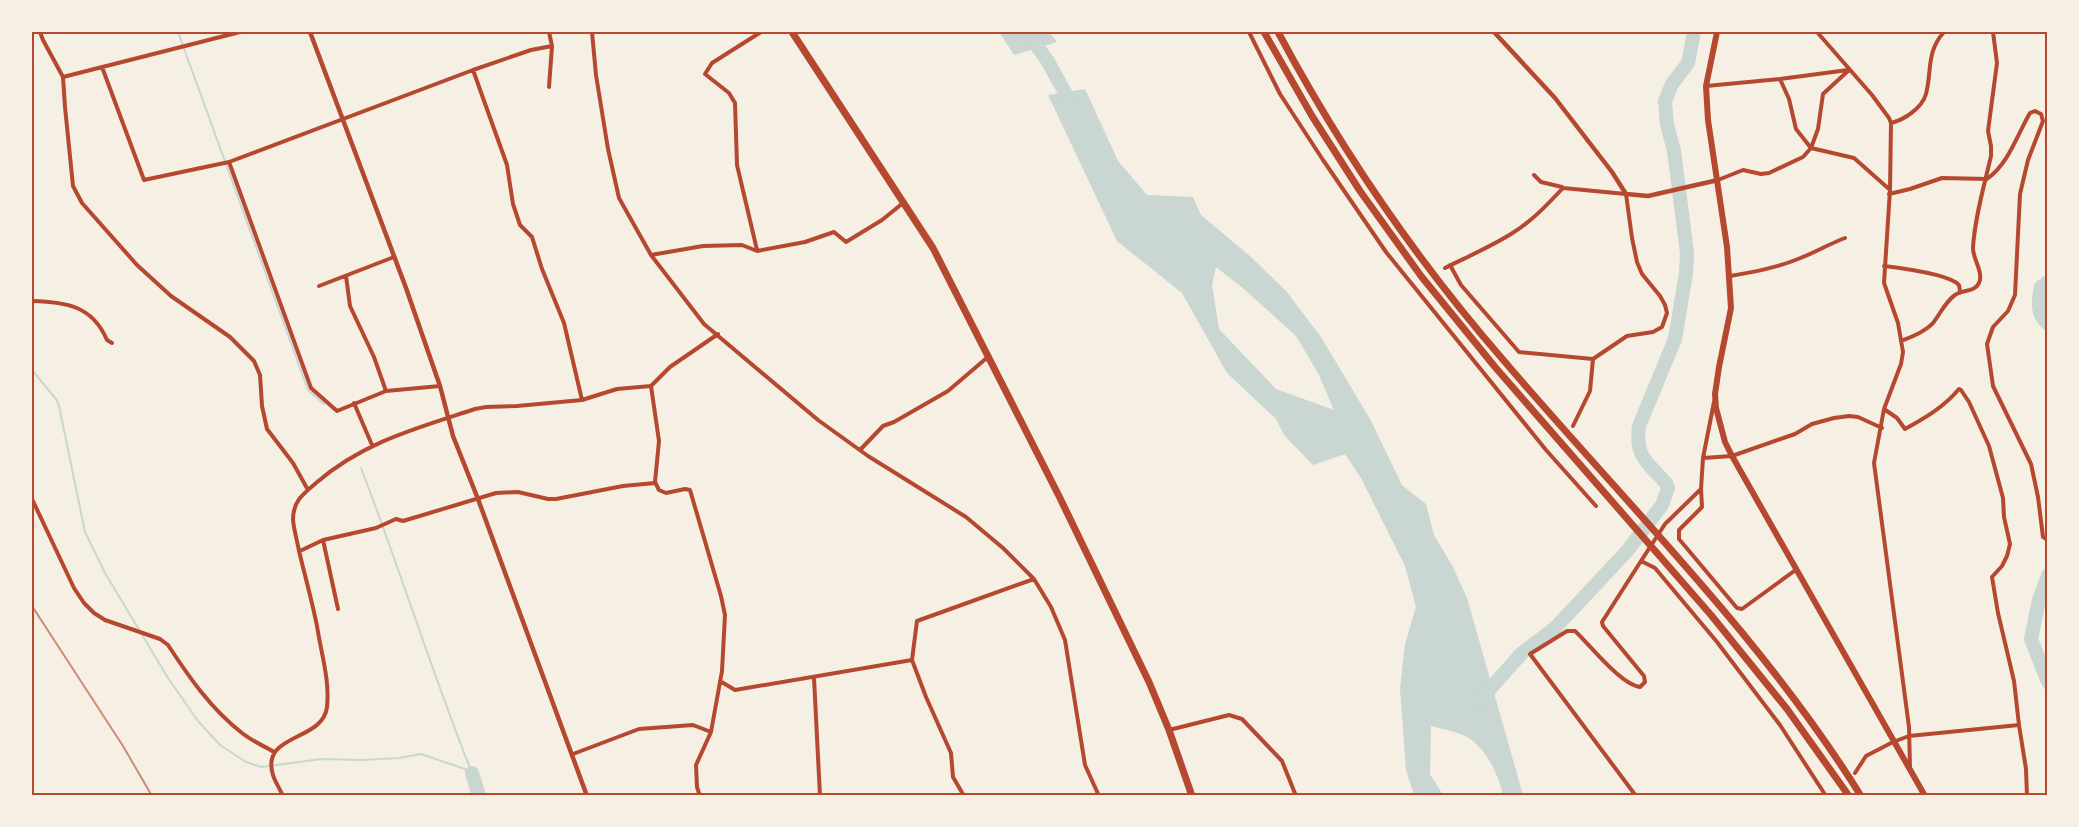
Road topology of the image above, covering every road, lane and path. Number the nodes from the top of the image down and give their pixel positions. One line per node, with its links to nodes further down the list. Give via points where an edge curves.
1 (40, 32): 20 (street)
2 (240, 32): 17 (street)
3 (309, 32): 24 (street)
4 (549, 32): 16 (street)
5 (592, 32): 37 (street, via 614,180 619,198)
6 (761, 32): 36 (street, via 712,63 705,74 729,93 735,103 737,165)
7 (792, 32): 34 (highway)
8 (1249, 32): 71 (street, via 1281,94 1386,252)
9 (1264, 32): 101 (highway, via 1360,191 1414,266 1495,367 1711,615 1787,709)
10 (1278, 32): 102 (highway, via 1369,185 1431,271 1503,361 1723,610 1777,677)
11 (1494, 32): 33 (street, via 1555,98)
12 (1717, 32): 22 (main road)
13 (1817, 32): 19 (street)
14 (1944, 32): 25 (street, via 1931,56 1925,96 1902,120)
15 (1993, 32): 29 (street, via 1997,63)
16 (552, 46): 18 (street); 23 (street)
17 (102, 67): 20 (street); 27 (street, via 144,180)
18 (473, 70): 24 (street); 56 (street, via 507,165 520,225 532,237 564,323)
19 (1849, 70): 21 (street); 25 (street); 26 (street, via 1823,94)
20 (63, 77): 68 (street, via 73,186 82,203 136,265 171,296 230,337 254,361 260,375 267,429)
21 (1780, 79): 22 (street); 26 (street, via 1790,99 1796,129)
22 (1706, 86): 30 (main road)
23 (549, 87)
24 (343, 120): 27 (street); 38 (street)
25 (1891, 123): 32 (street)
26 (1811, 148): 30 (street, via 1803,157 1769,173 1743,170); 32 (street, via 1854,158)
27 (229, 162): 57 (street, via 311,388 337,411)
28 (1534, 175): 31 (street, via 1541,182)
29 (1986, 179): 32 (street, via 1942,178); 45 (street, via 1973,246 1979,282 1968,291); 73 (street, via 2004,161 2030,113 2038,111 2043,121 2020,194 2015,295 2008,311 1993,327 1987,344 1993,386 2031,464 2043,537)
30 (1718, 180): 33 (street, via 1648,196); 43 (main road)
31 (1563, 188): 33 (street); 39 (street, via 1513,233)
32 (1889, 192): 40 (street)
33 (1626, 194): 51 (street, via 1637,262 1665,305 1665,321 1653,332 1627,336)
34 (905, 202): 36 (street, via 846,242 834,232); 50 (highway)
35 (1845, 238): 43 (street, via 1801,259)
36 (757, 251): 37 (street, via 742,245 703,246)
37 (651, 255): 47 (street, via 704,324)
38 (394, 257): 42 (street); 52 (street)
39 (1450, 265): 41 (street); 51 (street, via 1461,285 1519,352)
40 (1884, 266): 45 (street, via 1953,280); 48 (street, via 1884,283)
41 (1445, 268)
42 (346, 276): 44 (street); 54 (street, via 350,306)
43 (1730, 276): 55 (main road, via 1730,316)
44 (319, 286)
45 (1959, 291): 48 (street, via 1948,300 1932,325)
46 (32, 302): 49 (street, via 76,307 93,319)
47 (718, 334): 53 (street, via 670,367); 63 (street, via 818,420)
48 (1901, 341): 58 (street, via 1901,364)
49 (112, 343)
50 (989, 356): 63 (street, via 948,391 883,426); 83 (highway)
51 (1593, 359): 60 (street, via 1590,390)
52 (440, 386): 54 (street); 59 (street)
53 (651, 386): 56 (street, via 617,389); 66 (street, via 658,441)
54 (386, 391): 57 (street)
55 (1715, 394): 64 (main road, via 1720,428); 65 (street)
56 (582, 400): 59 (street, via 486,406)
57 (354, 404): 62 (street)
58 (1884, 409): 61 (street); 82 (street, via 1905,429 1931,415 1959,389 1989,446 2010,544 2002,566 1992,577)
59 (448, 418): 62 (street); 70 (street)
60 (1573, 426)
61 (1882, 428): 64 (street, via 1858,417 1834,418); 85 (street, via 1874,471)
62 (372, 445): 68 (street, via 332,469)
63 (860, 450): 77 (street, via 966,517)
64 (1732, 456): 65 (street); 76 (main road)
65 (1703, 458): 67 (street)
66 (655, 483): 70 (street, via 556,499 510,492); 81 (street, via 666,493 690,490 725,615)
67 (1701, 489): 75 (street, via 1665,524); 76 (street, via 1702,507 1679,530 1679,539 1737,608 1742,609)
68 (308, 490): 74 (street, via 294,508)
69 (32, 499): 87 (street, via 84,603 105,620 168,645 201,693 245,735)
70 (478, 499): 72 (street); 88 (street)
71 (1596, 507)
72 (323, 540): 74 (street); 78 (street)
73 (2048, 540)
74 (300, 551): 87 (street, via 326,674 327,710 319,724)
75 (1641, 561): 91 (street, via 1655,568 1717,642); 100 (street, via 1602,622 1644,676 1640,687 1621,677 1575,631 1567,631 1530,654)
76 (1797, 569): 86 (main road)
77 (1034, 579): 79 (street, via 917,621); 97 (street, via 1065,640 1085,765)
78 (338, 609)
79 (912, 660): 80 (street); 96 (street, via 951,753 953,777)
80 (814, 678): 81 (street, via 735,690); 95 (street)
81 (720, 681): 84 (street)
82 (2019, 725): 85 (street); 104 (street)
83 (1170, 730): 98 (highway); 99 (street, via 1229,715 1242,719 1282,761)
84 (711, 732): 88 (street, via 693,725 639,729); 94 (street, via 696,765)
85 (1909, 736): 86 (street); 89 (street)
86 (1893, 742): 89 (main road); 90 (street, via 1866,756)
87 (274, 752): 92 (street, via 273,775)
88 (573, 754): 93 (street)
89 (1910, 768): 103 (main road)
90 (1855, 773)
91 (1826, 793)
92 (283, 795)
93 (587, 795)
94 (700, 795)
95 (820, 795)
96 (964, 795)
97 (1099, 795)
98 (1192, 795)
99 (1296, 795)
100 (1636, 795)
101 (1849, 795)
102 (1861, 795)
103 (1925, 795)
104 (2027, 795)

